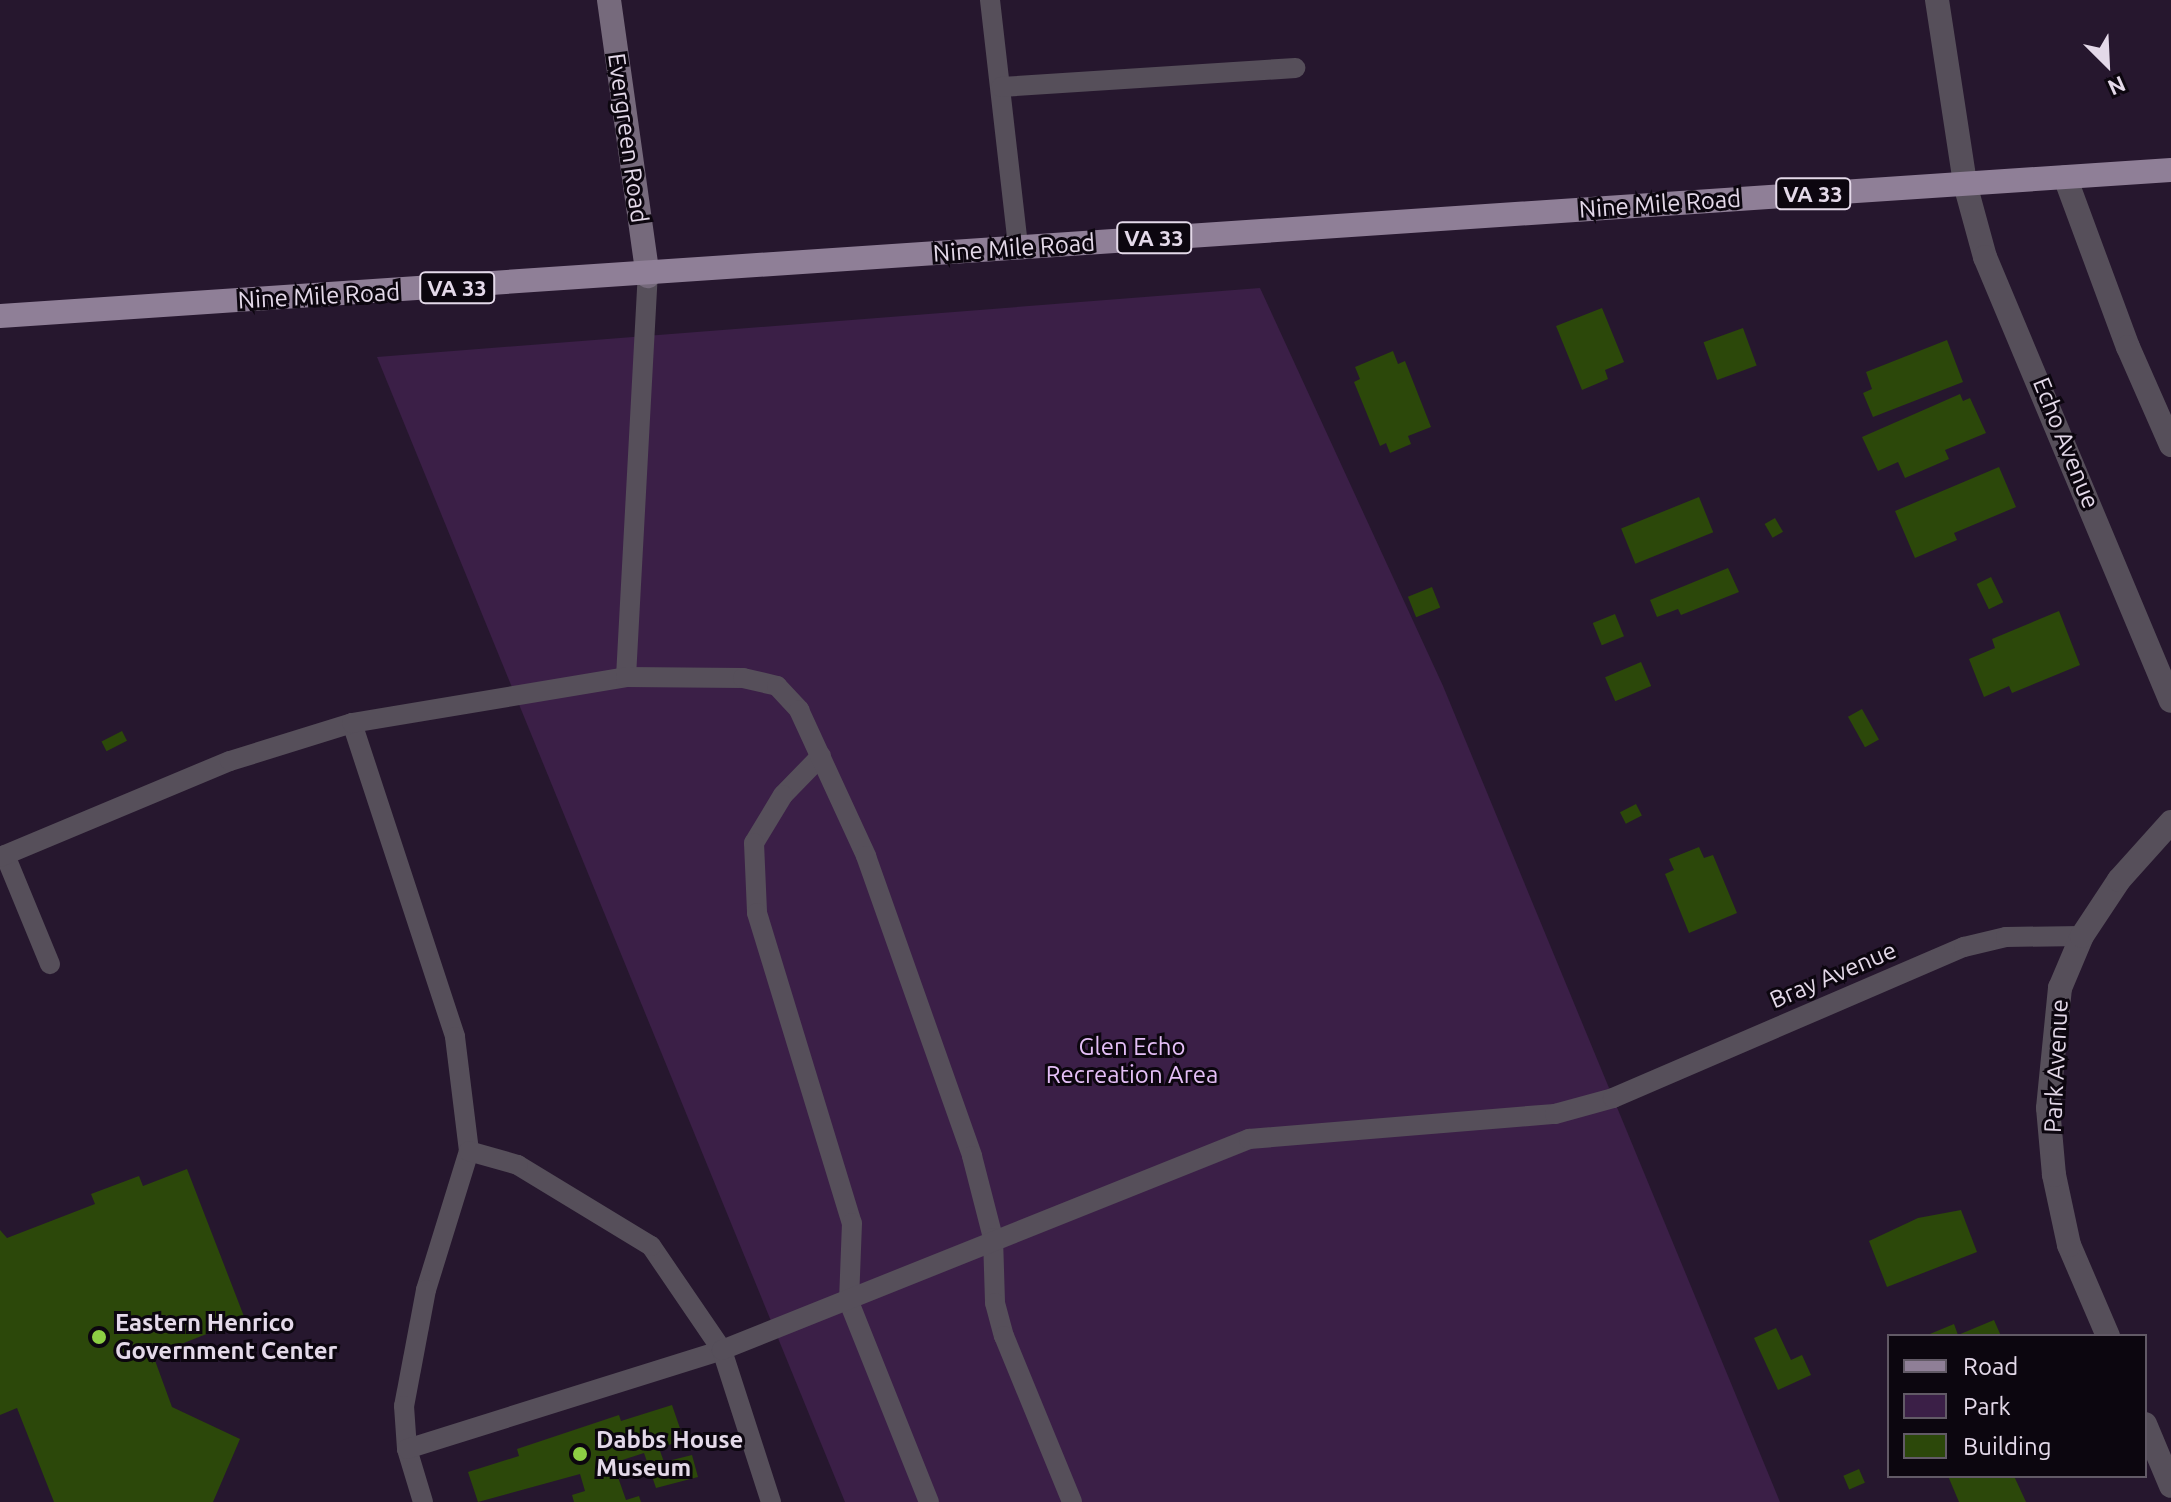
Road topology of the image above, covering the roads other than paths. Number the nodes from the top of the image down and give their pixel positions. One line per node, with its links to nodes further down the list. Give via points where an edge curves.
1 (609, 0): 10 (street, Evergreen Road)
2 (990, 0): 5 (lane)
3 (1937, 0): 8 (street, Echo Avenue)
4 (1295, 68): 5 (lane)
5 (1001, 87): 9 (lane)
6 (2171, 170): 7 (main road, Nine Mile Road / VA 33)
7 (2065, 177): 8 (main road, Nine Mile Road / VA 33); 12 (street)
8 (1965, 184): 9 (main road, Nine Mile Road / VA 33); 14 (street, Echo Avenue, via 1985,257)
9 (1018, 247): 10 (main road, Nine Mile Road / VA 33)
10 (648, 276): 11 (main road, Nine Mile Road / VA 33); 13 (lane)
11 (0, 316)
12 (2171, 445)
13 (626, 677): 15 (lane); 16 (lane, via 743,678 777,686 799,710)
14 (2171, 701)
15 (352, 723): 18 (lane, via 230,761); 21 (lane, via 455,1037)
16 (821, 756): 22 (lane, via 866,856 972,1156); 23 (lane, via 765,821 754,843 753,879 757,913 852,1223)
17 (2171, 822): 19 (street, Park Avenue, via 2119,880)
18 (3, 856): 20 (lane)
19 (2082, 936): 22 (lane, Bray Avenue, via 2006,937 1964,947 1613,1098 1555,1114 1249,1139); 24 (street, Park Avenue, via 2060,988 2048,1108 2054,1175 2069,1245)
20 (50, 964)
21 (469, 1151): 25 (lane, via 518,1165 651,1246); 27 (lane, via 426,1290 404,1406)
22 (993, 1238): 23 (lane, Bray Avenue); 32 (lane, via 995,1303 1004,1336)
23 (849, 1302): 25 (lane, Bray Avenue); 31 (lane)
24 (2107, 1334)
25 (722, 1350): 27 (lane, Bray Avenue); 30 (lane)
26 (2147, 1429): 28 (street)
27 (407, 1449): 29 (lane)
28 (2171, 1486)
29 (423, 1502)
30 (771, 1502)
31 (929, 1502)
32 (1072, 1502)

